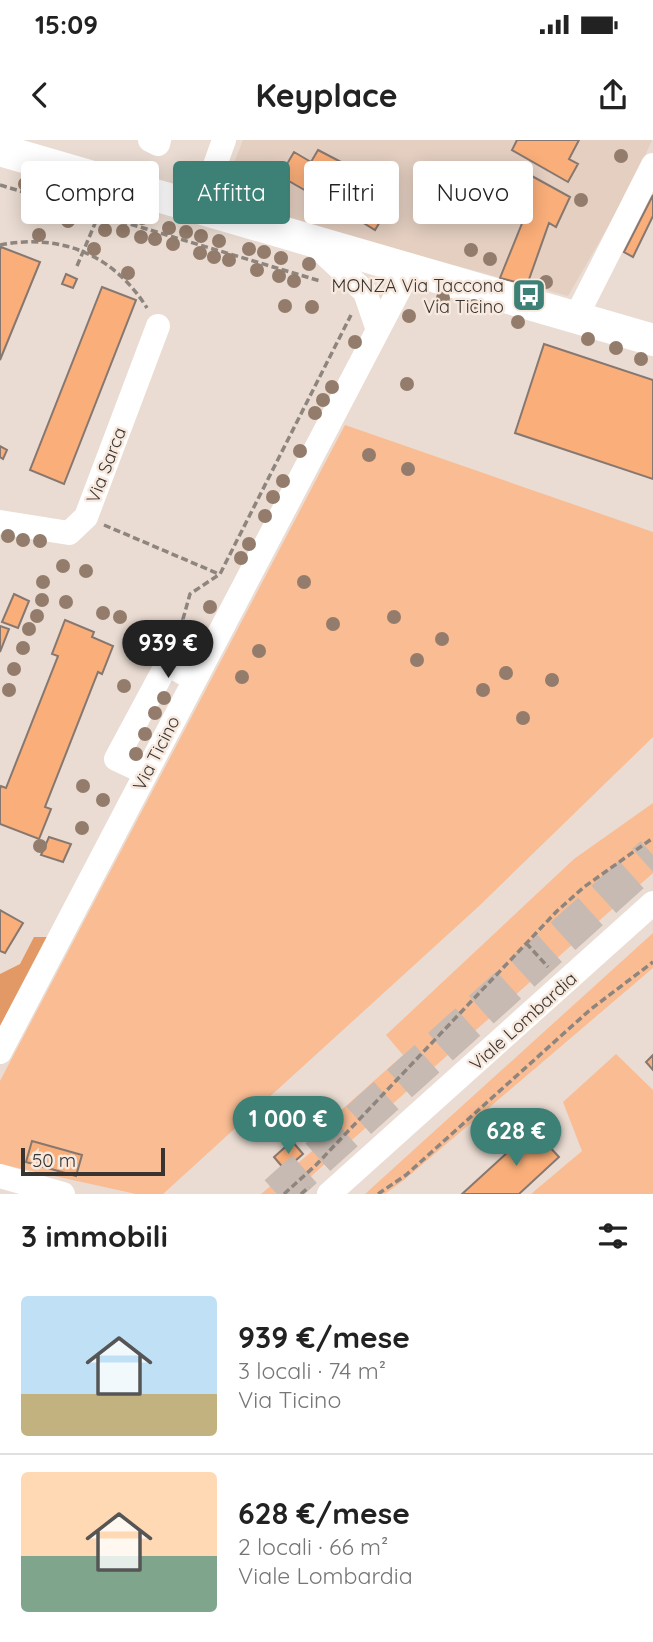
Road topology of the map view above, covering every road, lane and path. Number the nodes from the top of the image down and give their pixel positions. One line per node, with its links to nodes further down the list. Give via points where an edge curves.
1 (150, 140): 2 (street, via 158,144)
2 (159, 140)
3 (224, 140): 5 (street)
4 (0, 149): 9 (main road)
5 (216, 161)
6 (653, 165): 20 (street)
7 (0, 186): 8 (path)
8 (21, 192)
9 (173, 199)
10 (95, 224): 15 (path)
11 (133, 224): 18 (path)
12 (259, 224): 13 (main road)
13 (308, 238): 17 (main road); 22 (street, via 365,292)
14 (0, 245): 15 (path, via 27,240 57,242)
15 (83, 251): 16 (path); 21 (path, via 135,288)
16 (77, 266)
17 (410, 269): 20 (main road); 22 (street, Via Ticino)
18 (326, 283)
19 (347, 306): 26 (path, via 352,315)
20 (576, 317): 23 (main road)
21 (158, 326): 24 (street, Via Sarca)
22 (378, 330): 27 (street, Via Ticino)
23 (653, 340)
24 (86, 517): 25 (street, Via Sarca, via 69,533); 26 (path)
25 (0, 522)
26 (220, 574): 27 (path); 28 (path, via 190,594 183,619)
27 (244, 584): 28 (street, Via Ticino)
28 (207, 655): 34 (street, Via Ticino)
29 (653, 838): 31 (path, via 584,887)
30 (653, 903): 38 (street, Viale Lombardia)
31 (526, 943): 33 (path); 37 (path)
32 (653, 962): 39 (path, via 592,1009)
33 (555, 974)
34 (2, 1045)
35 (0, 1176): 36 (street)
36 (62, 1194)
37 (284, 1194)
38 (330, 1194)
39 (379, 1194)

